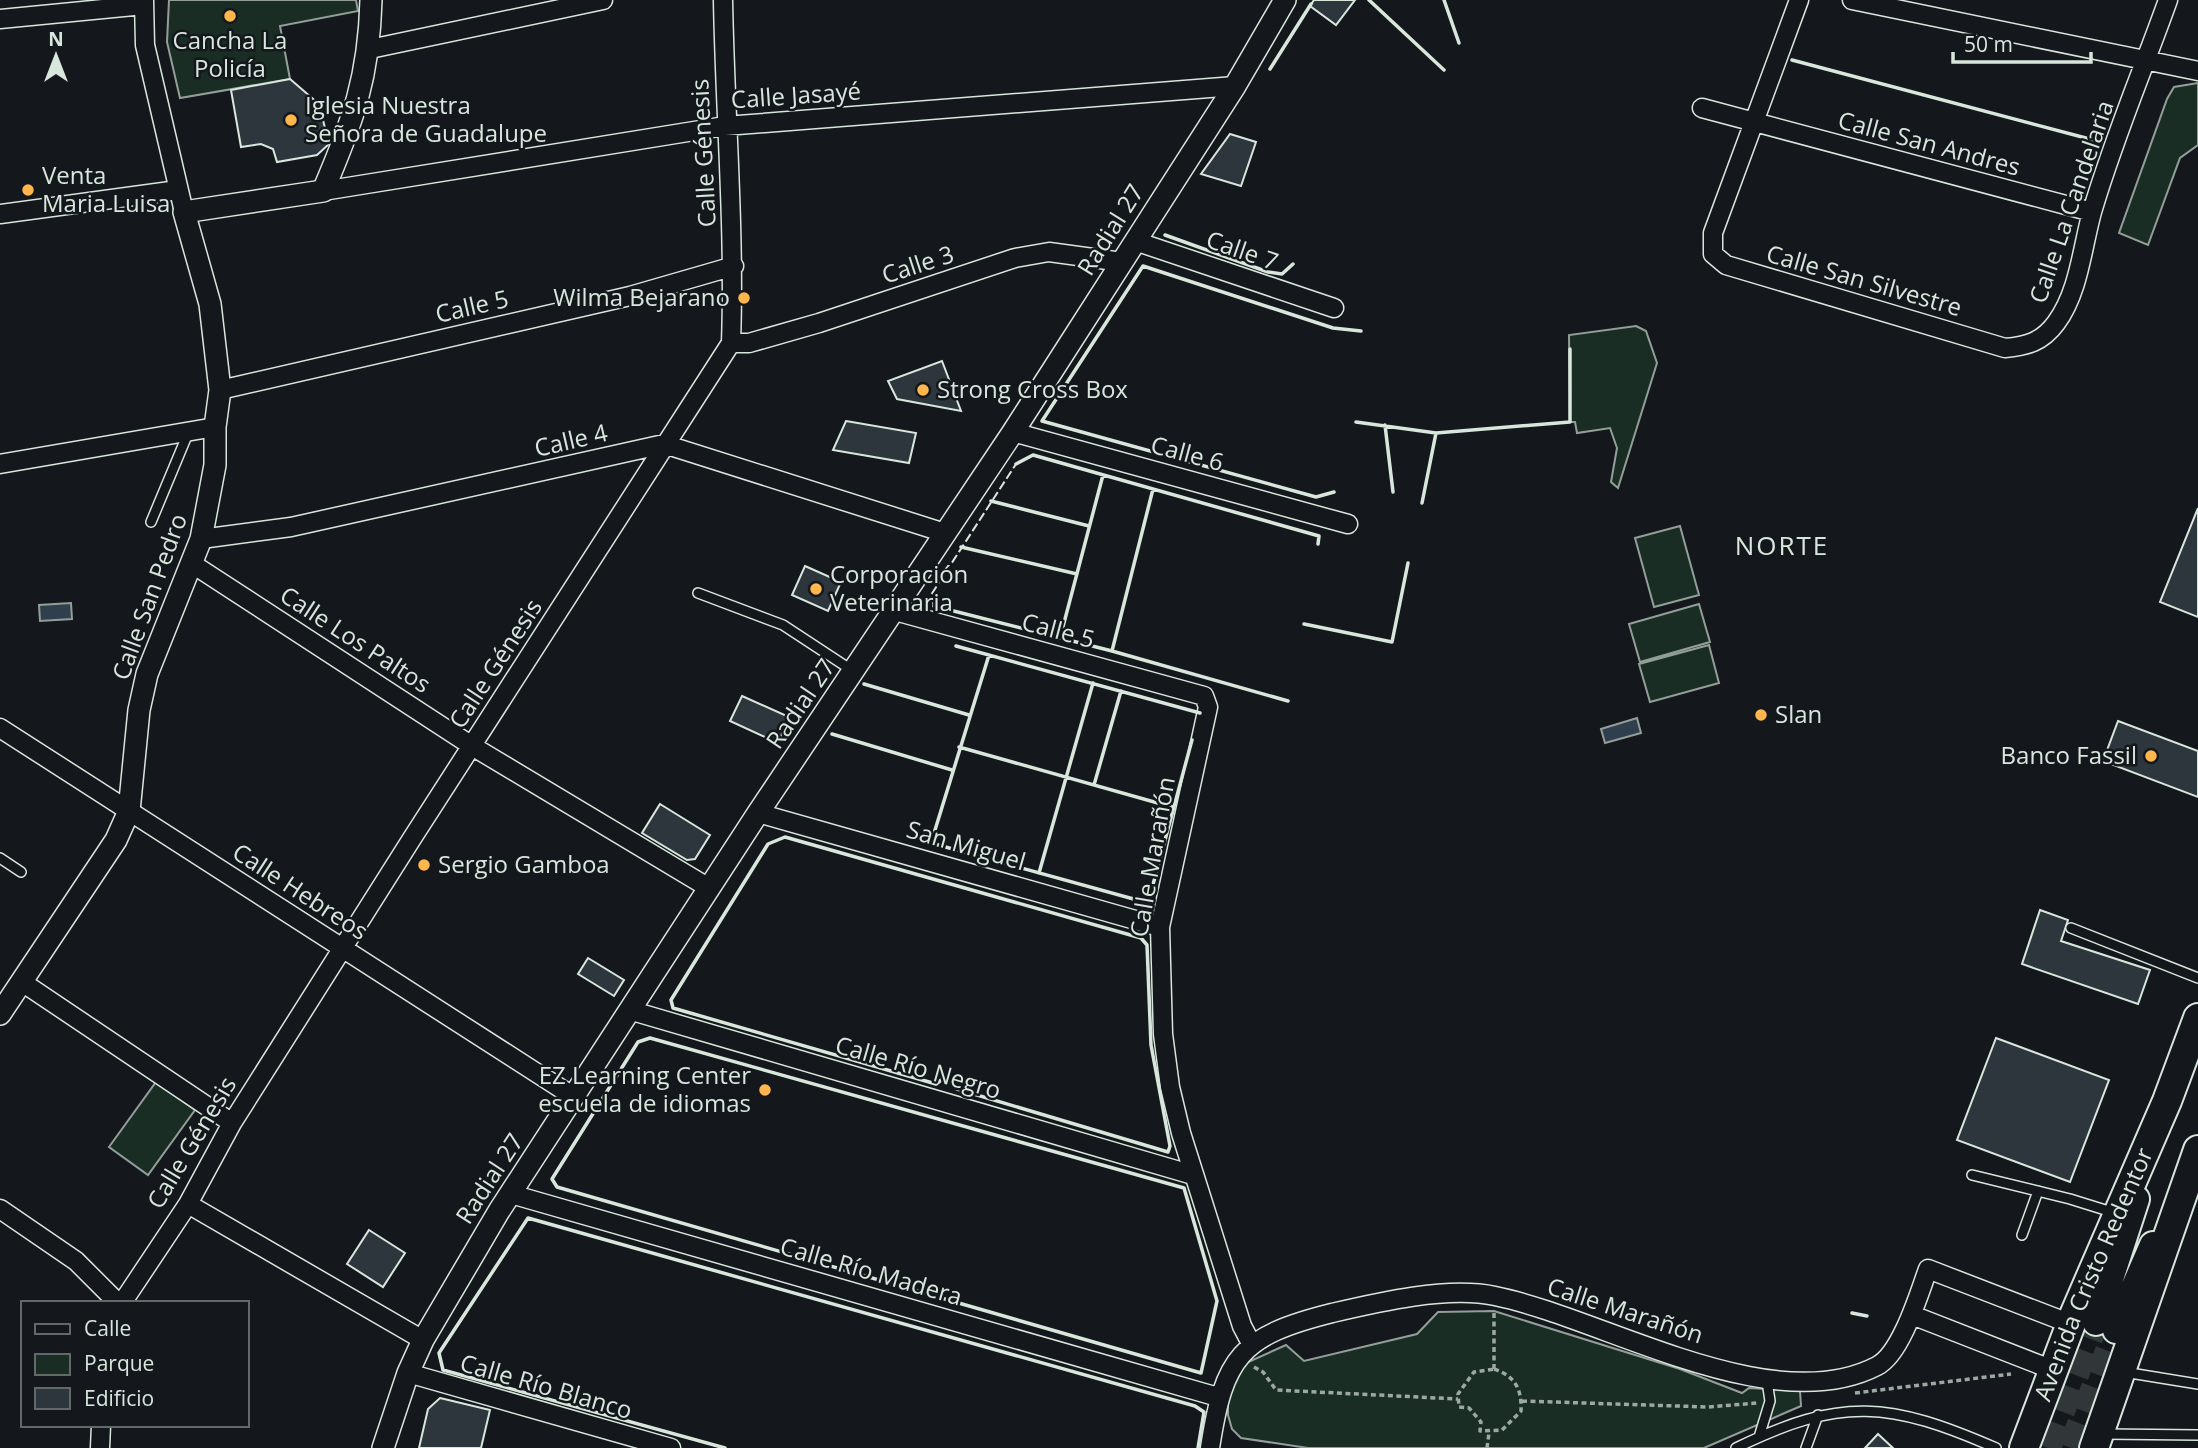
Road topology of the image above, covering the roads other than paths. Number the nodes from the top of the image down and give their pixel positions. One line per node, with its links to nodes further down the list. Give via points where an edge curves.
1 (371, 0): 10 (street)
2 (603, 0): 10 (street)
3 (723, 0): 16 (street, Calle Génesis)
4 (1285, 0): 13 (street, Radial 27)
5 (1799, 0): 15 (street)
6 (1852, 0): 11 (street)
7 (2168, 0): 11 (street, Calle La Candelaria)
8 (144, 3): 9 (street); 17 (street, Calle San Pedro, via 145,45)
9 (0, 19)
10 (370, 49): 18 (street, via 354,118)
11 (2146, 62): 12 (street); 20 (street, Calle La Candelaria)
12 (2198, 71)
13 (1235, 86): 16 (street, Calle Jasayé); 22 (street, Radial 27)
14 (1702, 108): 15 (street, Calle San Andres)
15 (1752, 123): 20 (street, Calle San Andres); 27 (street, Calle San Silvestre, via 1713,233 1713,254 1726,265)
16 (725, 126): 18 (street, Calle Jasayé); 24 (street, Calle Génesis)
17 (178, 190): 19 (street, Calle San Pedro); 21 (street)
18 (323, 191): 19 (street)
19 (184, 212): 28 (street, Calle San Pedro, via 210,304)
20 (2092, 212): 27 (street, Calle La Candelaria, via 2081,262 2057,323 2034,342)
21 (0, 214)
22 (1135, 241): 23 (street, Radial 27); 25 (street, Calle 7)
23 (1122, 262): 26 (street, Calle 3, via 1049,252 1015,258 819,323 749,343); 31 (street, Radial 27)
24 (734, 266): 26 (street, Calle Génesis); 28 (street, Calle 5, via 630,296)
25 (1334, 308)
26 (731, 342): 32 (street, Calle Génesis)
27 (2006, 348)
28 (220, 390): 29 (street, Calle San Pedro)
29 (215, 427): 30 (street); 37 (street, Calle San Pedro, via 214,477)
30 (190, 431): 33 (street); 34 (lane)
31 (1013, 432): 35 (street, Calle 6); 36 (street, Radial 27)
32 (664, 444): 36 (street); 37 (street, Calle 4, via 291,527); 44 (street, Calle Génesis)
33 (0, 464)
34 (151, 522)
35 (1348, 524)
36 (945, 533): 40 (street, Radial 27)
37 (201, 539): 38 (street, Calle San Pedro)
38 (191, 563): 44 (street, Calle Los Paltos); 45 (street, Calle San Pedro, via 143,692)
39 (698, 593): 41 (lane, via 783,625)
40 (895, 611): 41 (street, Radial 27); 42 (street, Calle 5)
41 (854, 672): 46 (street, Radial 27)
42 (1207, 700): 50 (street, Calle Marañón)
43 (0, 728): 45 (street, Calle Hebreos)
44 (472, 746): 49 (street, Calle Los Paltos); 52 (street, Calle Génesis)
45 (129, 811): 52 (street, Calle Hebreos); 54 (street, Calle San Pedro, via 116,840)
46 (758, 813): 49 (street, Radial 27); 50 (street, San Miguel)
47 (0, 858): 48 (lane)
48 (21, 872)
49 (709, 888): 55 (street, Radial 27)
50 (1160, 927): 63 (street, Calle Marañón, via 1163,1034 1170,1087)
51 (2071, 928): 53 (lane)
52 (344, 949): 58 (street, Calle Hebreos); 60 (street, Calle Génesis)
53 (2198, 978)
54 (22, 982): 56 (street, Calle San Pedro); 60 (street)
55 (629, 1010): 58 (street, Radial 27); 63 (street, Calle Río Negro)
56 (0, 1014)
57 (2198, 1018): 59 (highway, Avenida Cristo Redentor)
58 (574, 1097): 66 (street, Radial 27)
59 (2167, 1101): 69 (highway, Avenida Cristo Redentor); 74 (main road, Avenida Cristo Redentor)
60 (232, 1123): 67 (street, Calle Génesis)
61 (2198, 1142): 74 (main road, Avenida Cristo Redentor)
62 (2198, 1150): 78 (highway, Avenida Cristo Redentor)
63 (1193, 1175): 76 (street, Calle Marañón, via 1208,1211)
64 (1972, 1175): 65 (lane)
65 (2038, 1191): 69 (lane); 70 (lane)
66 (512, 1194): 75 (street, Radial 27); 82 (street, Calle Río Madera)
67 (188, 1204): 72 (street, Calle Génesis); 75 (street)
68 (0, 1209): 71 (street, via 76,1261)
69 (2118, 1214): 74 (highway, Avenida Cristo Redentor)
70 (2022, 1235)
71 (118, 1301)
72 (121, 1301)
73 (1912, 1315): 74 (street, Calle Marañón, via 1928,1269); 77 (street); 80 (street, Calle Marañón, via 1880,1365 1816,1382)
74 (2094, 1325): 77 (highway, Avenida Cristo Redentor)
75 (423, 1339): 79 (street, Radial 27)
76 (1249, 1354): 80 (street, Calle Marañón, via 1271,1333 1361,1306 1445,1294 1494,1296); 82 (street, Calle Marañón, via 1230,1368)
77 (2053, 1370): 95 (highway, Avenida Cristo Redentor)
78 (2123, 1371): 81 (lane); 87 (highway, Avenida Cristo Redentor)
79 (408, 1373): 89 (street, Radial 27); 90 (street, Calle Río Blanco)
80 (1767, 1381): 86 (lane, via 1770,1401)
81 (2198, 1384)
82 (1218, 1397): 91 (street, Calle Marañón)
83 (1818, 1415): 86 (lane); 93 (lane); 94 (lane, via 1845,1410 1887,1412 1966,1434)
84 (101, 1427): 88 (street)
85 (2198, 1436): 87 (lane)
86 (1759, 1437): 92 (lane)
87 (2096, 1441)
88 (100, 1448)
89 (383, 1448)
90 (671, 1448)
91 (1210, 1448)
92 (1736, 1448)
93 (1806, 1448)
94 (1996, 1448)
95 (2024, 1448)

